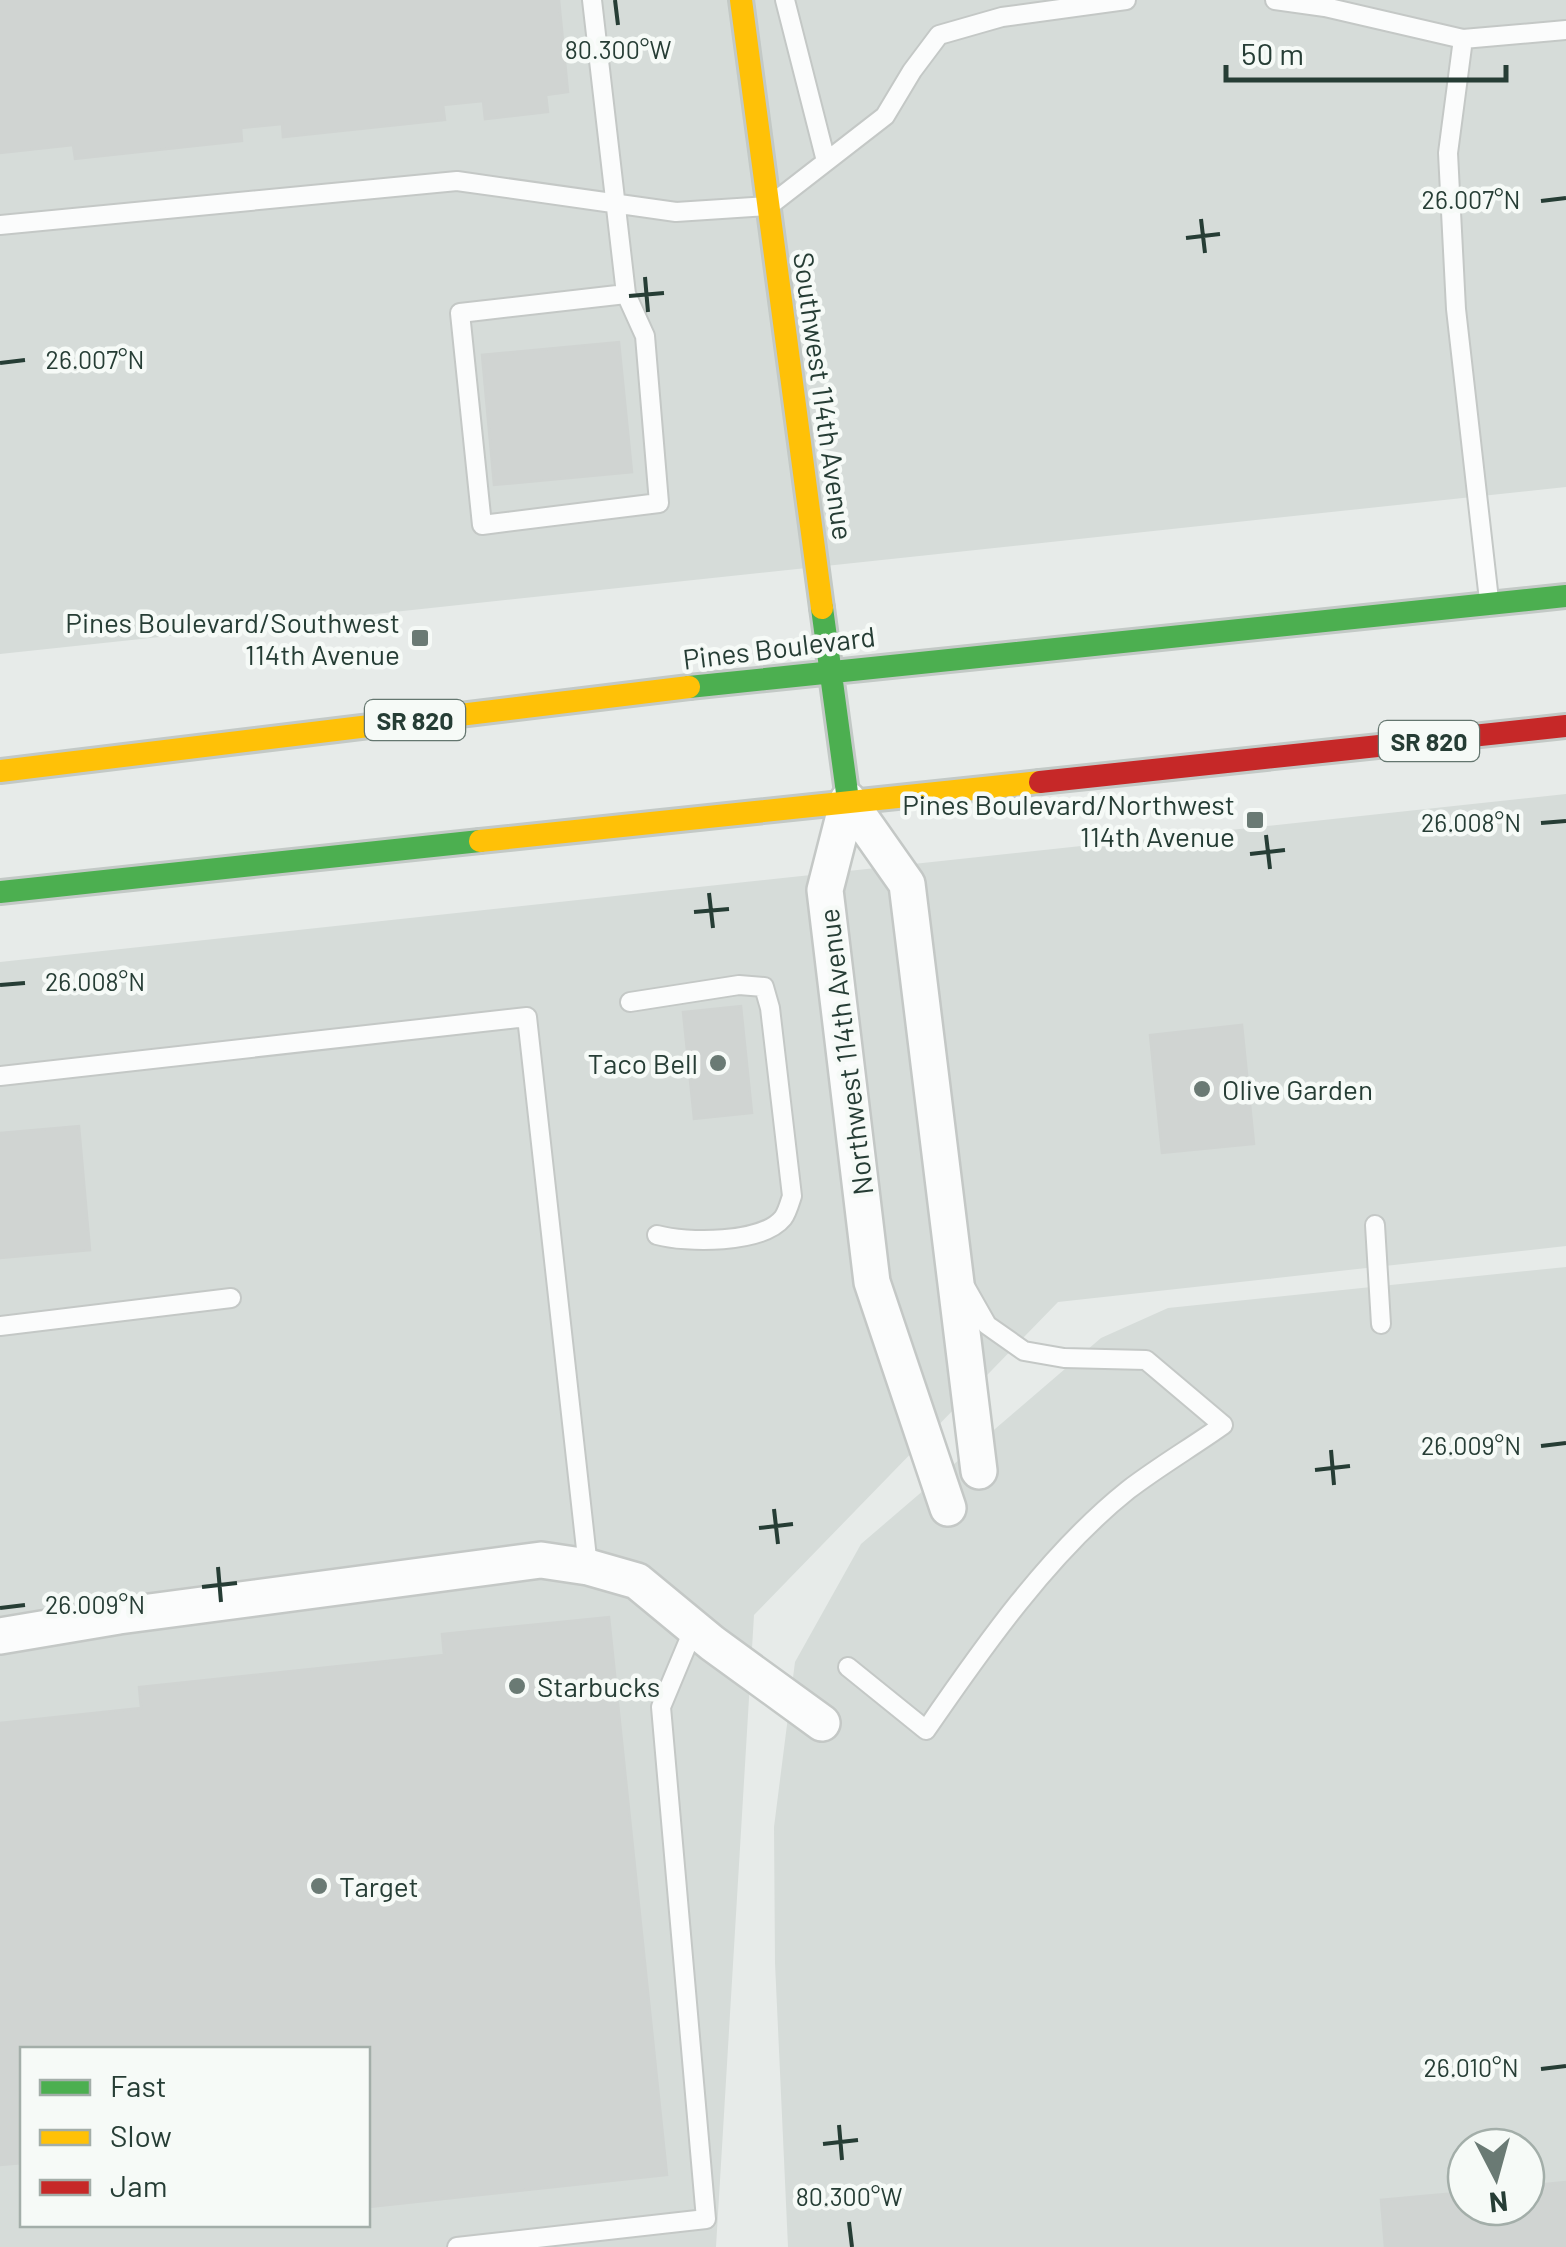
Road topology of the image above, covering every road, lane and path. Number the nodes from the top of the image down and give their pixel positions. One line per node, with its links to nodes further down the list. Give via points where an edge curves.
1 (592, 0): 10 (lane)
2 (741, 0): 11 (main road, Southwest 114th Avenue)
3 (784, 0): 9 (lane)
4 (1126, 0): 9 (lane, via 1002,17 939,35 886,116)
5 (1275, 0): 6 (lane)
6 (1327, 4): 8 (lane)
7 (1566, 30): 8 (lane)
8 (1463, 39): 15 (lane, via 1448,153 1456,309)
9 (826, 161): 11 (lane)
10 (614, 203): 11 (lane, via 676,212); 12 (lane, via 457,181); 13 (lane)
11 (769, 206): 16 (main road, Southwest 114th Avenue)
12 (0, 225)
13 (626, 294): 13 (lane, via 460,313 482,525 659,503 645,336)
14 (1566, 596): 15 (main road, Pines Boulevard / SR 820)
15 (1489, 604): 16 (main road, Pines Boulevard / SR 820)
16 (830, 670): 18 (main road, Pines Boulevard / SR 820); 19 (main road, Southwest 114th Avenue)
17 (1566, 726): 19 (main road, SR 820)
18 (0, 771)
19 (848, 800): 20 (main road, SR 820); 25 (street, via 907,884); 30 (street, Northwest 114th Avenue, via 826,890 872,1282)
20 (0, 892)
21 (630, 1002): 24 (lane, via 764,987 790,1177 792,1196 782,1219 764,1232 676,1240)
22 (0, 1076): 31 (lane, via 526,1017)
23 (1375, 1226): 27 (lane)
24 (657, 1235)
25 (954, 1266): 29 (street); 34 (lane, via 986,1325 1024,1352 1146,1360 1223,1425 1127,1491 1052,1564 987,1641 926,1730)
26 (232, 1298): 28 (lane)
27 (1381, 1324)
28 (0, 1326)
29 (979, 1471)
30 (948, 1508)
31 (588, 1567): 32 (street, via 637,1581); 33 (street, via 542,1560)
32 (694, 1628): 35 (street); 36 (lane, via 661,1707 706,2218)
33 (0, 1636)
34 (848, 1667)
35 (822, 1722)
36 (457, 2247)

